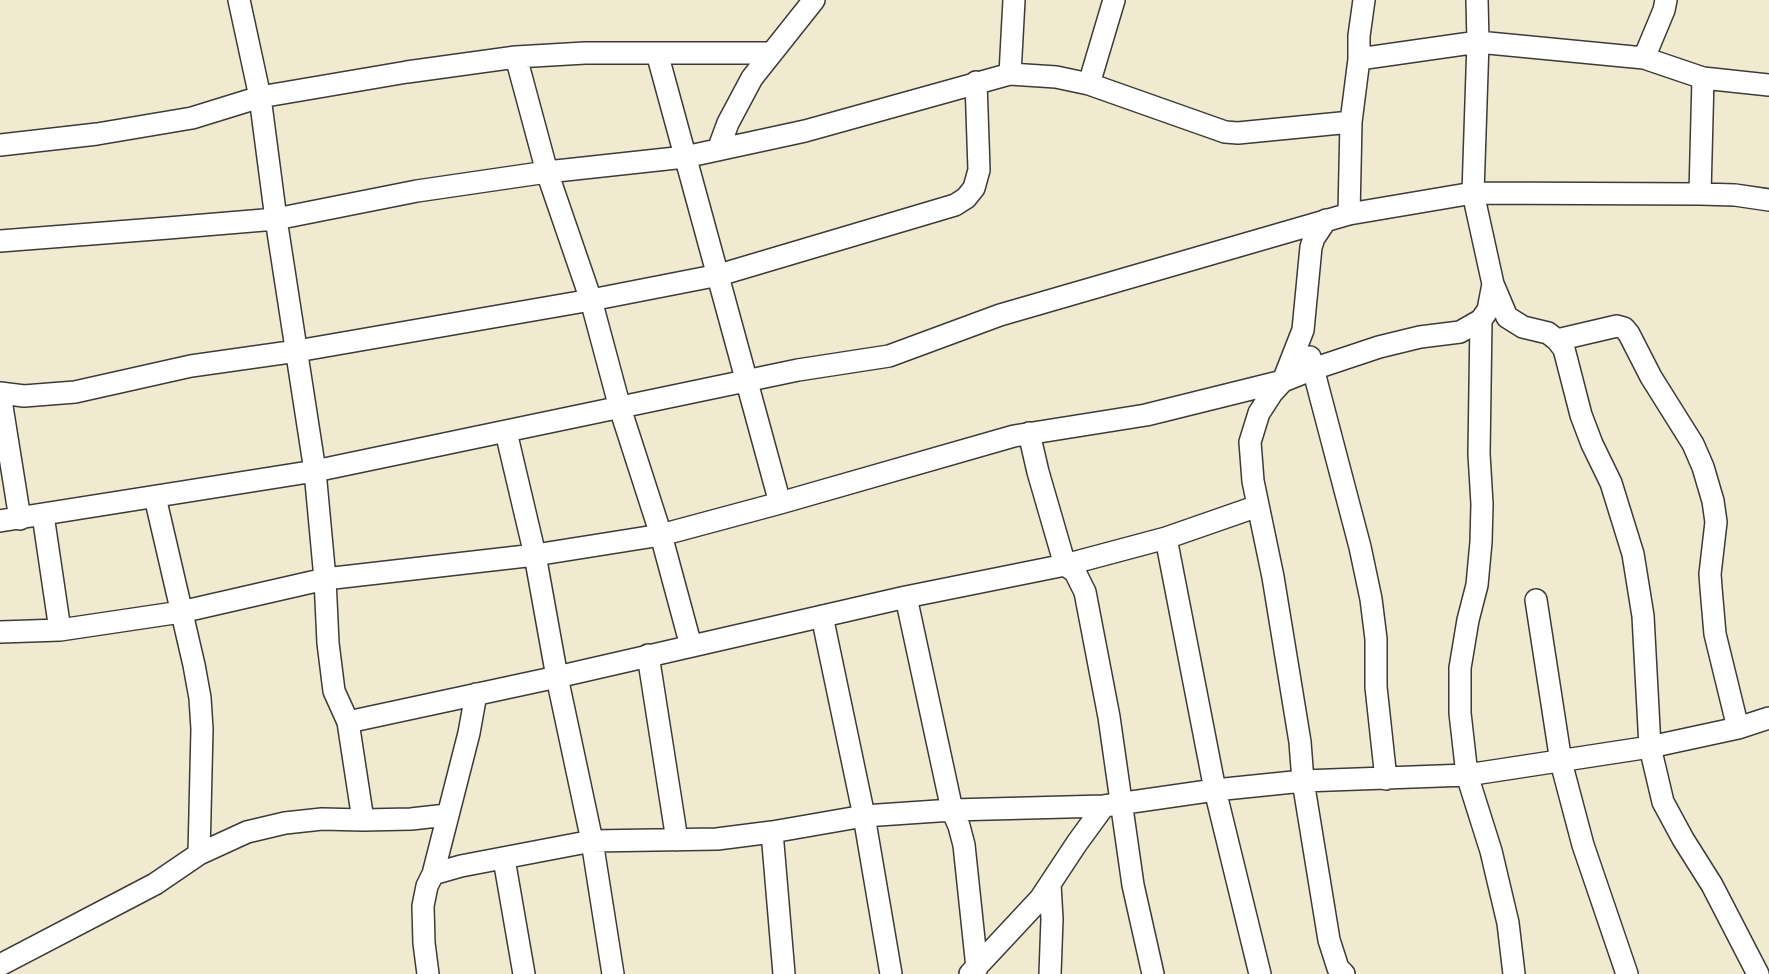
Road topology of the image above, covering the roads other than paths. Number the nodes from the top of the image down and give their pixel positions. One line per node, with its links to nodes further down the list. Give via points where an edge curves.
1 (239, 0): 19 (street)
2 (814, 0): 10 (street)
3 (1014, 0): 14 (street)
4 (1114, 0): 17 (street)
5 (1364, 0): 13 (street)
6 (1477, 0): 8 (street)
7 (1666, 0): 12 (street)
8 (1478, 42): 12 (street); 13 (street); 25 (street)
9 (657, 53): 10 (street); 11 (street); 23 (street)
10 (771, 53): 22 (street, via 740,99)
11 (516, 57): 19 (street); 24 (street)
12 (1644, 58): 15 (street)
13 (1359, 59): 20 (street)
14 (1010, 74): 16 (street); 17 (street)
15 (1703, 78): 18 (street); 26 (street)
16 (976, 82): 22 (street, via 805,131); 32 (street, via 979,170 974,188 966,198 955,206)
17 (1089, 84): 20 (street, via 1225,132)
18 (1769, 85)
19 (260, 97): 21 (street, via 192,118); 29 (street)
20 (1351, 122): 28 (street)
21 (0, 145)
22 (718, 150): 23 (street)
23 (685, 157): 24 (street); 32 (street)
24 (547, 172): 29 (street, via 417,191); 34 (street)
25 (1473, 193): 26 (street); 28 (street); 33 (street)
26 (1700, 194): 27 (street)
27 (1769, 200)
28 (1349, 214): 30 (street)
29 (276, 219): 31 (street); 38 (street)
30 (1326, 220): 36 (street, via 1311,247); 41 (street, via 1000,315 890,356)
31 (0, 241)
32 (719, 275): 34 (street); 41 (street)
33 (1493, 285): 35 (street, via 1488,310); 37 (street, via 1507,317 1514,323)
34 (591, 300): 38 (street); 43 (street)
35 (1481, 320): 39 (street, via 1460,332 1379,347); 72 (street, via 1481,542 1477,585 1460,668)
36 (1303, 330): 39 (street); 40 (street)
37 (1557, 339): 69 (street, via 1617,326 1624,328 1693,444 1710,490 1716,522 1710,574 1715,634); 70 (street, via 1564,349 1581,415 1611,483 1633,554 1643,616)
38 (297, 351): 42 (street, via 190,366 75,392 24,396); 46 (street)
39 (1313, 369): 40 (street); 73 (street, via 1371,599)
40 (1283, 381): 45 (street, via 1146,415); 49 (street, via 1258,413 1250,442)
41 (748, 382): 43 (street); 48 (street)
42 (0, 393): 51 (street)
43 (621, 408): 44 (street); 52 (street)
44 (507, 432): 46 (street); 54 (street)
45 (1029, 433): 48 (street); 55 (street)
46 (315, 471): 47 (street); 56 (street)
47 (155, 497): 50 (street); 59 (street)
48 (780, 503): 52 (street)
49 (1258, 506): 53 (street); 74 (street, via 1273,577)
50 (43, 515): 51 (street); 61 (street)
51 (10, 520)
52 (661, 535): 54 (street); 63 (street)
53 (1166, 538): 55 (street); 75 (street)
54 (535, 555): 56 (street); 65 (street)
55 (1065, 565): 57 (street); 76 (street, via 1075,572 1086,592 1109,717)
56 (325, 579): 59 (street); 68 (street, via 334,691)
57 (906, 597): 60 (street); 77 (street)
58 (1536, 600): 71 (street)
59 (181, 612): 61 (street); 84 (street, via 200,698)
60 (822, 616): 63 (street); 79 (street)
61 (60, 630): 62 (street)
62 (0, 632)
63 (691, 646): 64 (street)
64 (648, 655): 65 (street); 82 (street)
65 (557, 677): 66 (street); 83 (street)
66 (476, 694): 68 (street); 78 (street)
67 (1769, 718): 69 (street)
68 (348, 722): 80 (street)
69 (1738, 728): 70 (street)
70 (1650, 747): 71 (street); 101 (street, via 1663,802)
71 (1560, 762): 72 (street); 100 (street)
72 (1467, 775): 73 (street); 99 (street, via 1508,922)
73 (1386, 779): 74 (street)
74 (1303, 781): 75 (street); 98 (street, via 1329,940 1338,968)
75 (1215, 790): 76 (street); 97 (street)
76 (1113, 805): 77 (street); 87 (street, via 1077,843); 96 (street)
77 (952, 810): 79 (street); 89 (street, via 964,845)
78 (447, 815): 80 (street); 86 (street)
79 (864, 816): 81 (street); 94 (street)
80 (363, 820): 84 (street, via 285,823 247,832)
81 (772, 832): 82 (street); 93 (street)
82 (677, 840): 83 (street)
83 (592, 841): 85 (street); 92 (street)
84 (199, 854): 88 (street, via 155,884)
85 (504, 858): 86 (street); 91 (street)
86 (433, 874): 90 (street, via 423,906)
87 (1050, 884): 89 (street); 95 (street)
88 (0, 965)
89 (974, 971)
90 (428, 974)
91 (524, 974)
92 (613, 974)
93 (784, 974)
94 (891, 974)
95 (1050, 974)
96 (1153, 974)
97 (1260, 974)
98 (1344, 974)
99 (1514, 974)
100 (1627, 974)
101 (1758, 974)

